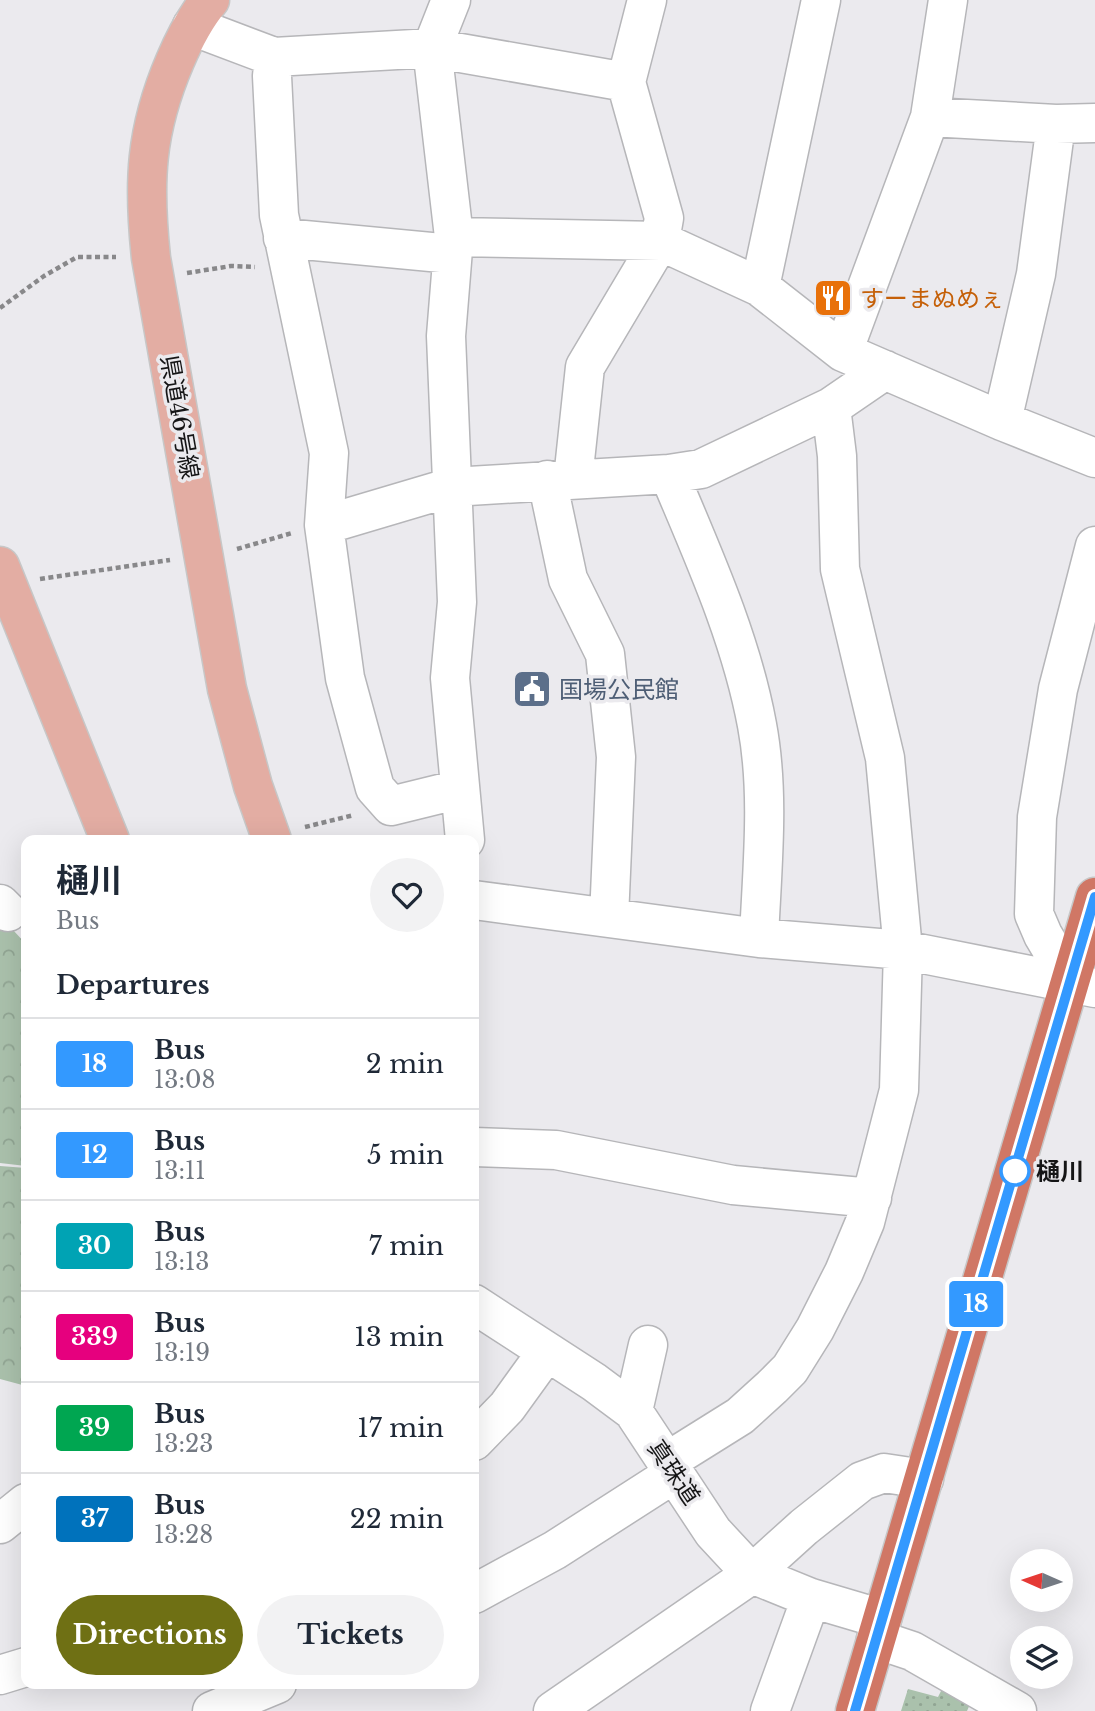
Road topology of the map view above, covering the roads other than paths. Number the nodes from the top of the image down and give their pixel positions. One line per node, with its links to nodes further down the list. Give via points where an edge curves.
1 (451, 0): 6 (street)
2 (647, 0): 8 (street)
3 (821, 0): 15 (street)
4 (948, 0): 9 (street)
5 (201, 13): 7 (street); 29 (main road, 県道46号線, via 170,71 150,132 146,170 151,257 228,689 253,786)
6 (432, 48): 7 (street); 8 (street); 13 (street)
7 (274, 57): 14 (street, via 279,215)
8 (626, 82): 12 (street, via 664,218)
9 (930, 117): 11 (street); 16 (street)
10 (1095, 123): 11 (street)
11 (1056, 124): 19 (street, via 1036,274)
12 (660, 241): 13 (street); 15 (street); 22 (street, via 585,367)
13 (453, 246): 14 (street); 23 (street, via 446,336)
14 (288, 254): 24 (street, via 329,453)
15 (760, 287): 16 (street)
16 (844, 352): 17 (street)
17 (885, 370): 18 (street); 19 (street)
18 (831, 407): 21 (street, via 701,469); 36 (street, via 838,456 839,569 885,758)
19 (1002, 421): 20 (street)
20 (1095, 458)
21 (669, 474): 22 (street); 35 (street, via 735,639 758,726 765,807)
22 (560, 479): 23 (street); 34 (street, via 568,579 605,654 616,757)
23 (452, 487): 24 (street); 28 (street, via 457,602 450,678)
24 (324, 524): 28 (street, via 345,678 374,788 391,806)
25 (1095, 546): 37 (street, via 1058,689 1037,817 1034,914 1043,934)
26 (13, 573): 27 (main road)
27 (11, 624): 30 (main road)
28 (460, 789): 31 (street)
29 (286, 834)
30 (108, 835)
31 (465, 835)
32 (1095, 897): 37 (highway)
33 (479, 901): 34 (street)
34 (609, 918): 35 (street)
35 (759, 938): 36 (street)
36 (903, 950): 37 (street); 39 (street, via 899,1090)
37 (1083, 985): 46 (highway)
38 (479, 1147): 39 (street, via 555,1150 733,1185)
39 (872, 1198): 45 (street, via 844,1272 790,1369 740,1416)
40 (479, 1307): 42 (street, 真珠道)
41 (648, 1346): 43 (street)
42 (547, 1353): 43 (street, 真珠道); 44 (street)
43 (633, 1411): 45 (street, 真珠道)
44 (479, 1436)
45 (672, 1467): 47 (street, 真珠道, via 713,1532); 48 (street, via 555,1550)
46 (924, 1479): 47 (street, via 884,1473 862,1481); 50 (highway)
47 (752, 1574): 49 (street, 真珠道); 56 (street)
48 (479, 1591)
49 (811, 1598): 50 (street, 真珠道); 57 (street)
50 (879, 1629): 58 (highway); 59 (street, 真珠道)
51 (21, 1669): 52 (street)
52 (0, 1675)
53 (203, 1689): 55 (street)
54 (265, 1689): 55 (street)
55 (210, 1711)
56 (553, 1711)
57 (770, 1711)
58 (855, 1711)
59 (1017, 1711)

